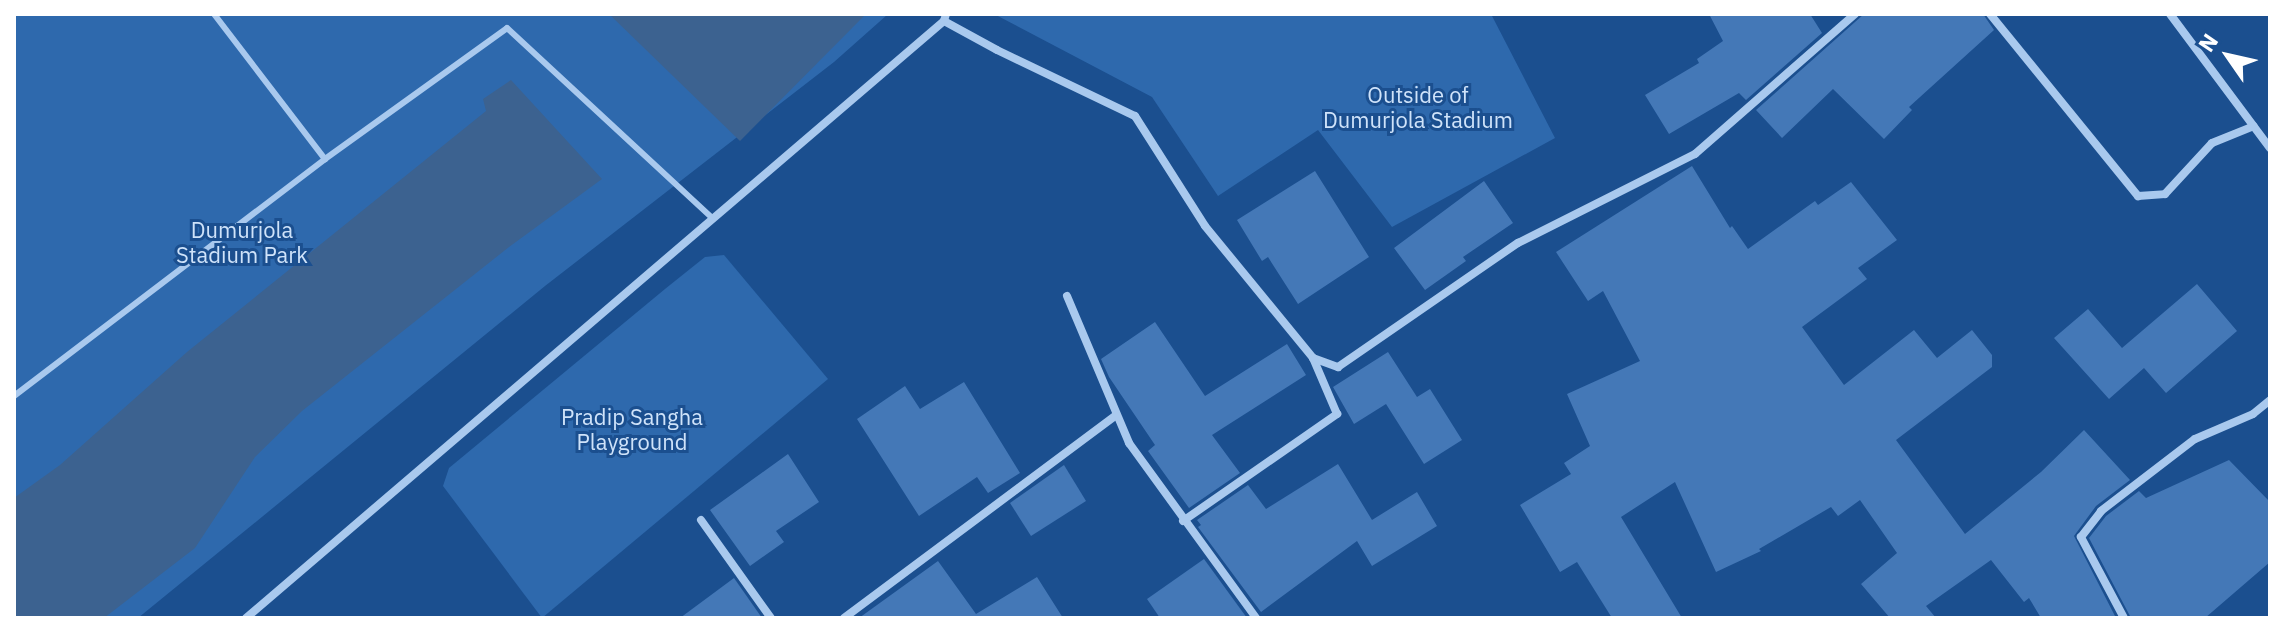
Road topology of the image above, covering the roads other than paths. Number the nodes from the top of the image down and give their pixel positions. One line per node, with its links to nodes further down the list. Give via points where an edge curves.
1 (214, 14): 8 (lane)
2 (1855, 14): 11 (street, via 1695,154 1518,243 1338,367)
3 (1990, 14): 6 (street, via 2138,196 2165,194 2212,143)
4 (2170, 14): 6 (street)
5 (945, 17): 9 (street); 11 (street, via 997,50 1135,116 1205,226)
6 (2254, 126): 7 (street)
7 (2270, 148)
8 (325, 159): 9 (lane, via 507,28); 12 (lane)
9 (713, 219): 17 (street)
10 (1067, 296): 14 (street)
11 (1313, 358): 16 (street, via 1337,414)
12 (14, 396)
13 (2270, 400): 21 (street, via 2253,414 2195,439 2101,511 2087,528 2081,537)
14 (1115, 416): 16 (street); 19 (street)
15 (701, 520): 18 (street)
16 (1183, 521): 20 (street)
17 (246, 618)
18 (771, 618)
19 (844, 618)
20 (1256, 618)
21 (2124, 618)

